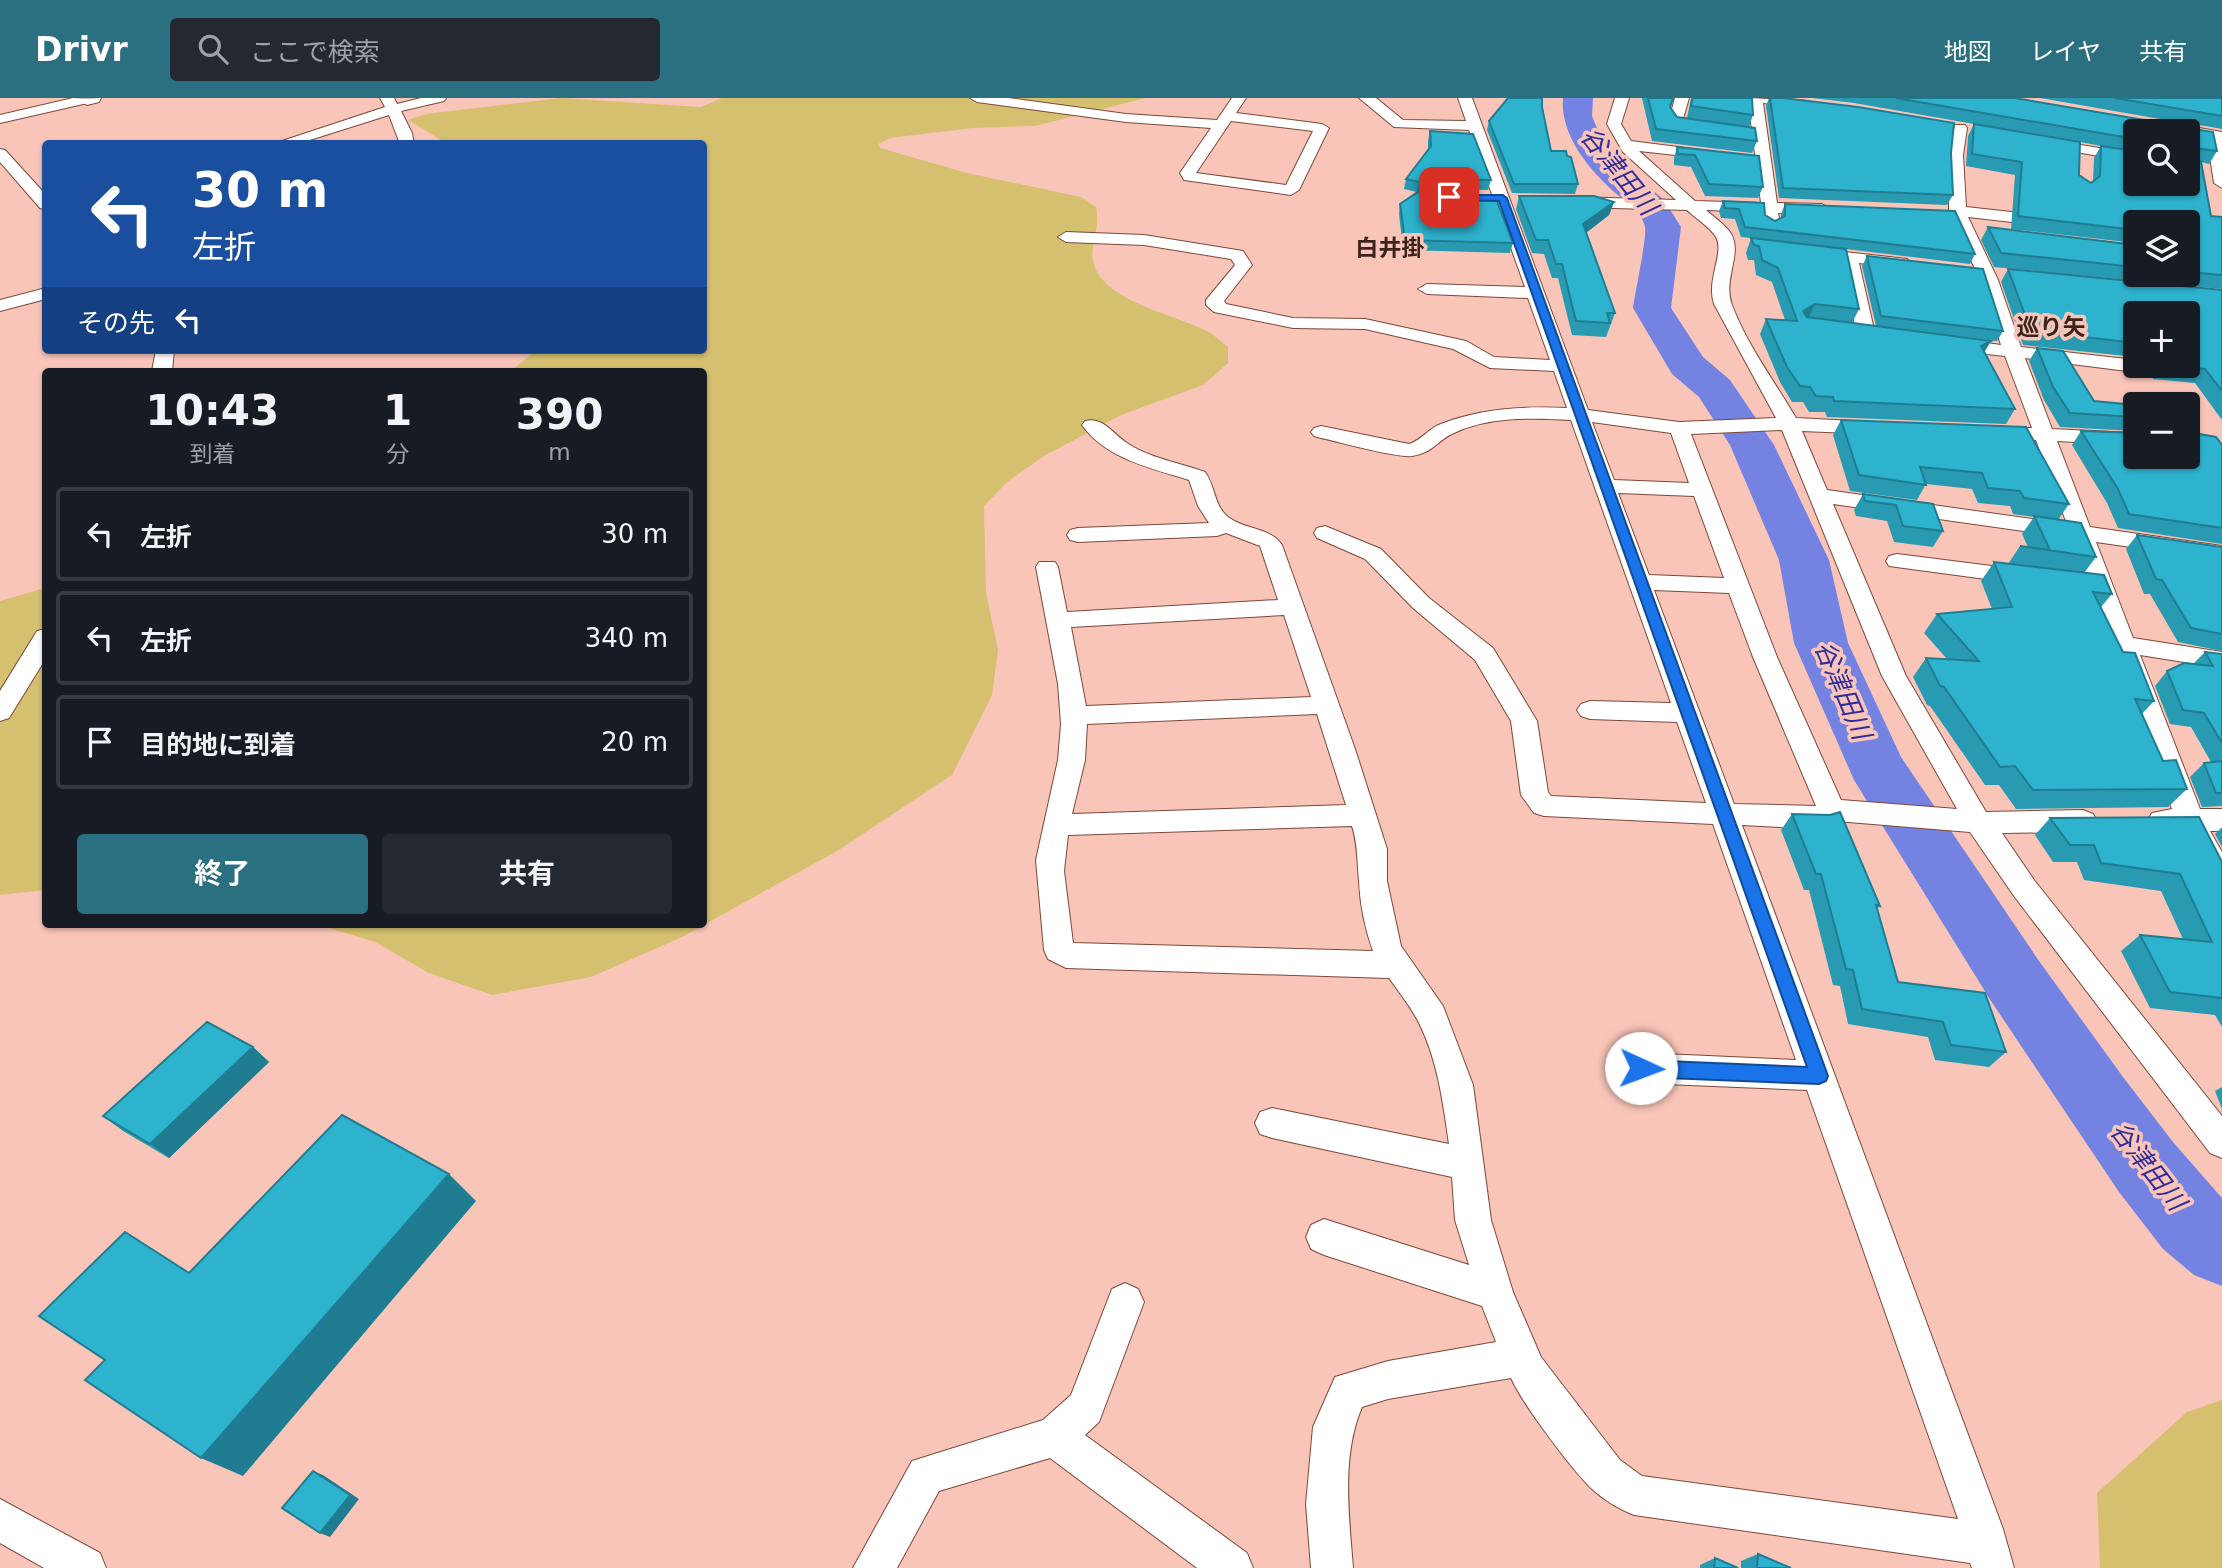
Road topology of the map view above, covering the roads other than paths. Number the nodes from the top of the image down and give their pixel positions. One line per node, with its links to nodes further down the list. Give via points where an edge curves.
1 (89, 98): 12 (street)
2 (439, 98): 10 (street)
3 (977, 98): 13 (street, via 1126,118)
4 (1239, 98): 13 (street)
5 (1366, 98): 14 (street, via 1398,124)
6 (1465, 98): 14 (street)
7 (1622, 98): 22 (street, via 1615,124)
8 (1682, 98): 16 (street, via 1678,122)
9 (1756, 98): 11 (street); 31 (street, via 1756,160)
10 (390, 104): 19 (street); 20 (street)
11 (1825, 106)
12 (0, 120)
13 (1224, 120): 13 (street, via 1189,177 1292,190 1322,128)
14 (1476, 126): 44 (street)
15 (1960, 128): 33 (street)
16 (1724, 130)
17 (2200, 134): 18 (street)
18 (2218, 137): 27 (street)
19 (291, 140)
20 (406, 140)
21 (2029, 140): 25 (street, via 2084,156)
22 (1625, 145): 24 (street); 30 (street)
23 (0, 153): 28 (street)
24 (1722, 156)
25 (2123, 158)
26 (2200, 170): 27 (street)
27 (2221, 178)
28 (42, 200)
29 (1555, 202): 30 (street)
30 (1690, 204): 31 (street); 53 (street, via 1732,244 1719,282 1720,297)
31 (1769, 207): 32 (street); 37 (street)
32 (1842, 209)
33 (1956, 217): 34 (street); 35 (street); 41 (street)
34 (2060, 223)
35 (1991, 234)
36 (1066, 237): 51 (street, via 1144,240 1237,255 1244,265 1215,300 1220,308 1293,323 1365,324 1459,345 1490,362)
37 (1774, 239)
38 (1787, 251): 39 (street)
39 (1849, 258): 40 (street); 47 (street, via 1873,335)
40 (1916, 265)
41 (1977, 271): 42 (street); 49 (street)
42 (2009, 275)
43 (1427, 289): 44 (street)
44 (1537, 293): 51 (street)
45 (42, 294): 46 (street)
46 (0, 306)
47 (1843, 331)
48 (1933, 342): 49 (street)
49 (2013, 352): 50 (street); 59 (street)
50 (2123, 365)
51 (1563, 366): 52 (street)
52 (1581, 415): 55 (street); 58 (street, via 1528,412 1465,421 1443,430 1425,446 1409,450); 61 (street)
53 (1789, 424): 55 (street); 56 (street); 63 (street)
54 (1092, 425): 64 (street, via 1120,448 1198,476 1211,515)
55 (1688, 427): 62 (street)
56 (1897, 429)
57 (1965, 431): 59 (street)
58 (1321, 432)
59 (2046, 435): 60 (street); 65 (street)
60 (2123, 438)
61 (1606, 486): 62 (street); 72 (street)
62 (1702, 491): 74 (street)
63 (1818, 495): 65 (street); 89 (street, via 1894,676)
64 (1223, 525): 67 (street, via 1217,529); 76 (street, via 1267,540)
65 (2082, 532): 68 (street); 75 (street)
66 (1325, 533): 87 (street, via 1373,554 1421,603 1485,654 1524,721 1535,795 1544,806)
67 (1079, 535)
68 (2222, 553)
69 (1897, 561): 71 (street)
70 (1047, 566): 77 (street)
71 (2048, 580)
72 (1641, 582): 74 (street); 84 (street)
73 (2075, 583): 75 (street)
74 (1738, 586): 86 (street, via 1765,657)
75 (2102, 586): 79 (street)
76 (1293, 607): 77 (street); 81 (street)
77 (1056, 620): 85 (street, via 1072,686)
78 (42, 644): 83 (street)
79 (2125, 645): 80 (street); 90 (street)
80 (2222, 660)
81 (1327, 705): 85 (street); 88 (street)
82 (1590, 710): 84 (street)
83 (0, 712)
84 (1689, 713): 87 (street)
85 (1074, 716): 94 (street, via 1073,761)
86 (1845, 811): 87 (street, via 1818,818); 89 (street)
87 (1725, 813): 98 (street)
88 (1362, 815): 94 (street); 96 (street, via 1373,849 1378,916 1387,950)
89 (1965, 819): 92 (street, via 1995,823); 100 (street)
90 (2190, 820): 91 (street); 93 (street); 95 (street)
91 (2222, 820)
92 (2107, 821)
93 (2135, 821)
94 (1058, 825): 96 (street, via 1050,861 1059,950 1066,955)
95 (2222, 878)
96 (1397, 965): 101 (street, via 1432,1016 1449,1059)
97 (1641, 1068): 98 (street)
98 (1819, 1076): 108 (street)
99 (1272, 1124): 101 (street)
100 (2222, 1142)
101 (1467, 1164): 103 (street, via 1473,1220)
102 (1324, 1237): 103 (street)
103 (1495, 1292): 105 (street)
104 (1125, 1302): 106 (street, via 1085,1408)
105 (1522, 1357): 108 (street, via 1567,1426 1606,1474 1634,1495); 112 (street, via 1349,1391 1333,1427 1327,1504)
106 (1054, 1437): 110 (street, via 926,1475); 111 (street)
107 (0, 1520): 109 (street)
108 (1990, 1556)
109 (85, 1568)
110 (874, 1568)
111 (1232, 1568)
112 (1332, 1568)

